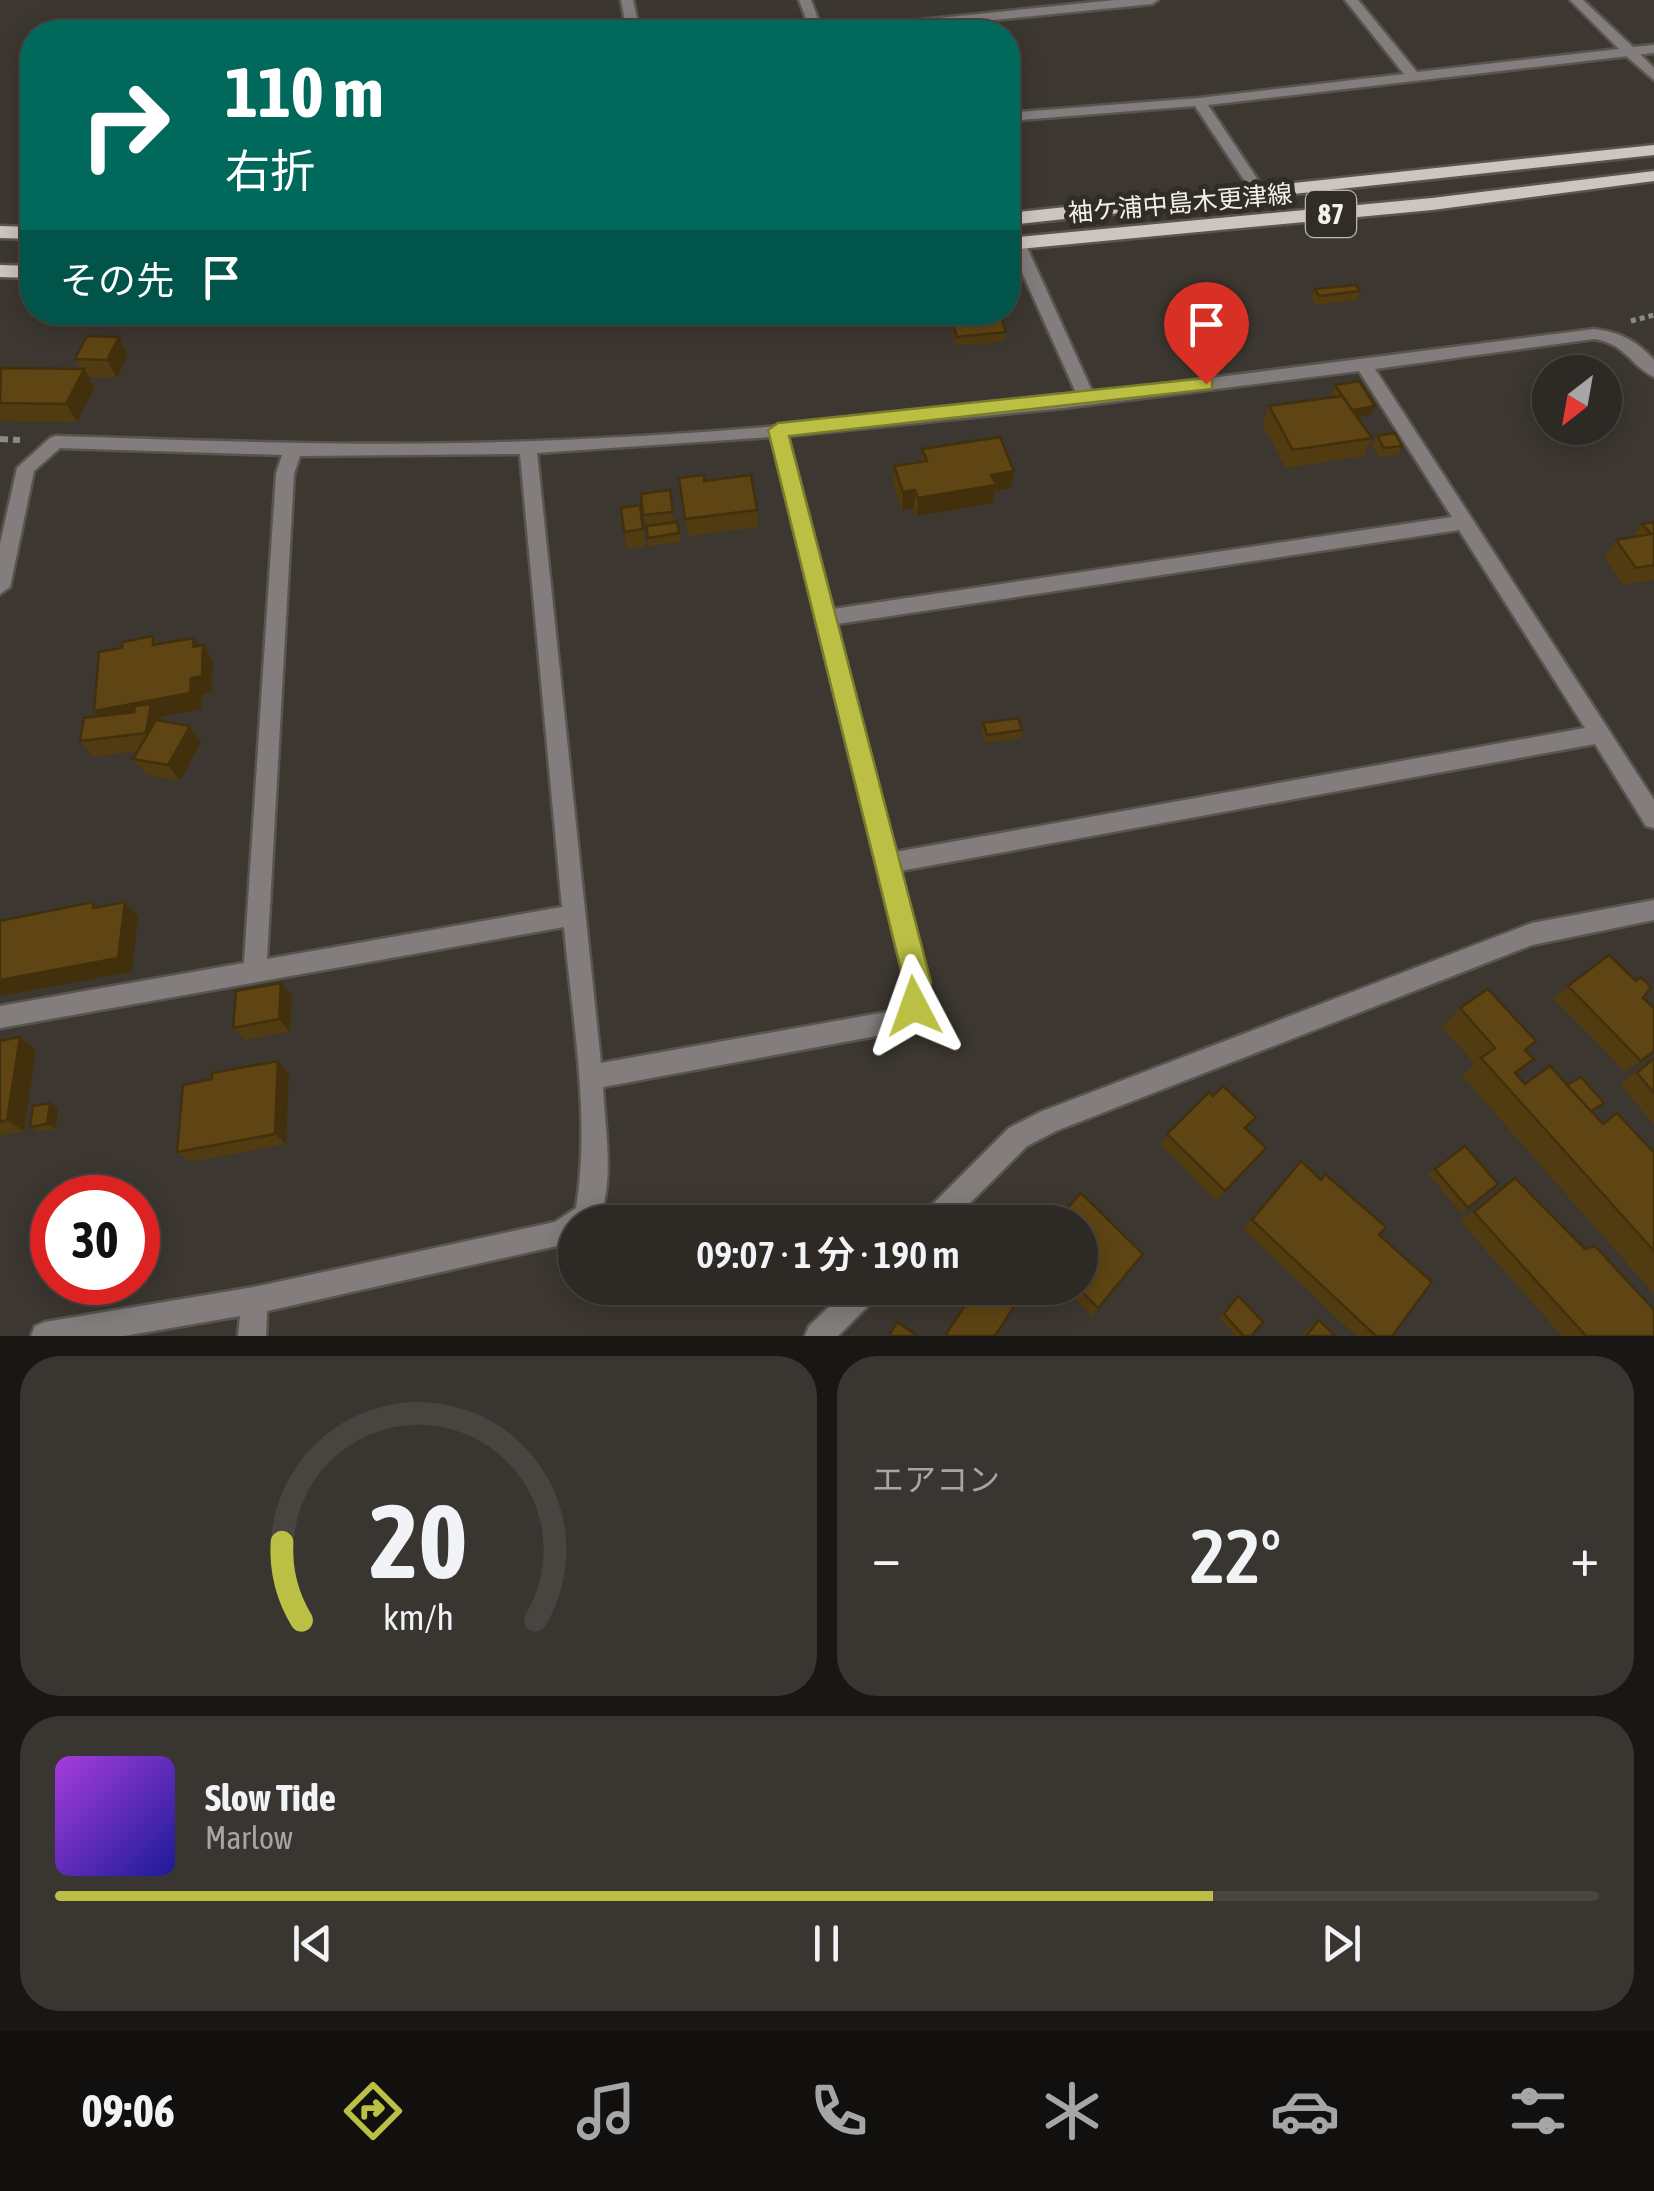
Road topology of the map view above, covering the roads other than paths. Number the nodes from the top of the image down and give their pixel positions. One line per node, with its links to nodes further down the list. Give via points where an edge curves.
1 (1152, 0): 4 (street)
2 (1351, 0): 9 (street)
3 (1576, 0): 7 (street)
4 (1132, 1): 5 (street)
5 (954, 20)
6 (1654, 49): 7 (street)
7 (1630, 52): 8 (street); 9 (street)
8 (1654, 76)
9 (1414, 77): 10 (street)
10 (1200, 102): 11 (street); 14 (street)
11 (1020, 116)
12 (1654, 150): 14 (main road, 袖ケ浦中島木更津線 / 87)
13 (1654, 176): 16 (main road, 袖ケ浦中島木更津線 / 87)
14 (1261, 195): 15 (main road, 袖ケ浦中島木更津線 / 87)
15 (1020, 218)
16 (1020, 242)
17 (1020, 260): 20 (street)
18 (1364, 366): 19 (street, via 1594,334 1634,347); 20 (street); 24 (street)
19 (1654, 371)
20 (1086, 398): 21 (street)
21 (778, 430): 22 (street); 26 (street)
22 (528, 448): 23 (street); 31 (street)
23 (293, 449): 25 (street, via 56,442 26,468); 32 (street, via 285,474)
24 (1464, 522): 26 (street); 27 (street)
25 (0, 588)
26 (827, 618): 29 (street)
27 (1600, 734): 28 (street); 29 (street)
28 (1654, 819)
29 (887, 864): 34 (street, via 917,982 914,1006 898,1020)
30 (1654, 910): 36 (street, via 1532,934 1049,1120 1018,1137)
31 (575, 915): 32 (street); 34 (street)
32 (254, 972): 33 (street)
33 (0, 1018)
34 (590, 1077): 35 (street)
35 (590, 1205)
36 (950, 1205)
37 (558, 1235): 38 (street)
38 (254, 1300): 40 (street); 41 (street)
39 (851, 1305): 42 (street)
40 (45, 1336)
41 (252, 1336)
42 (819, 1336)

